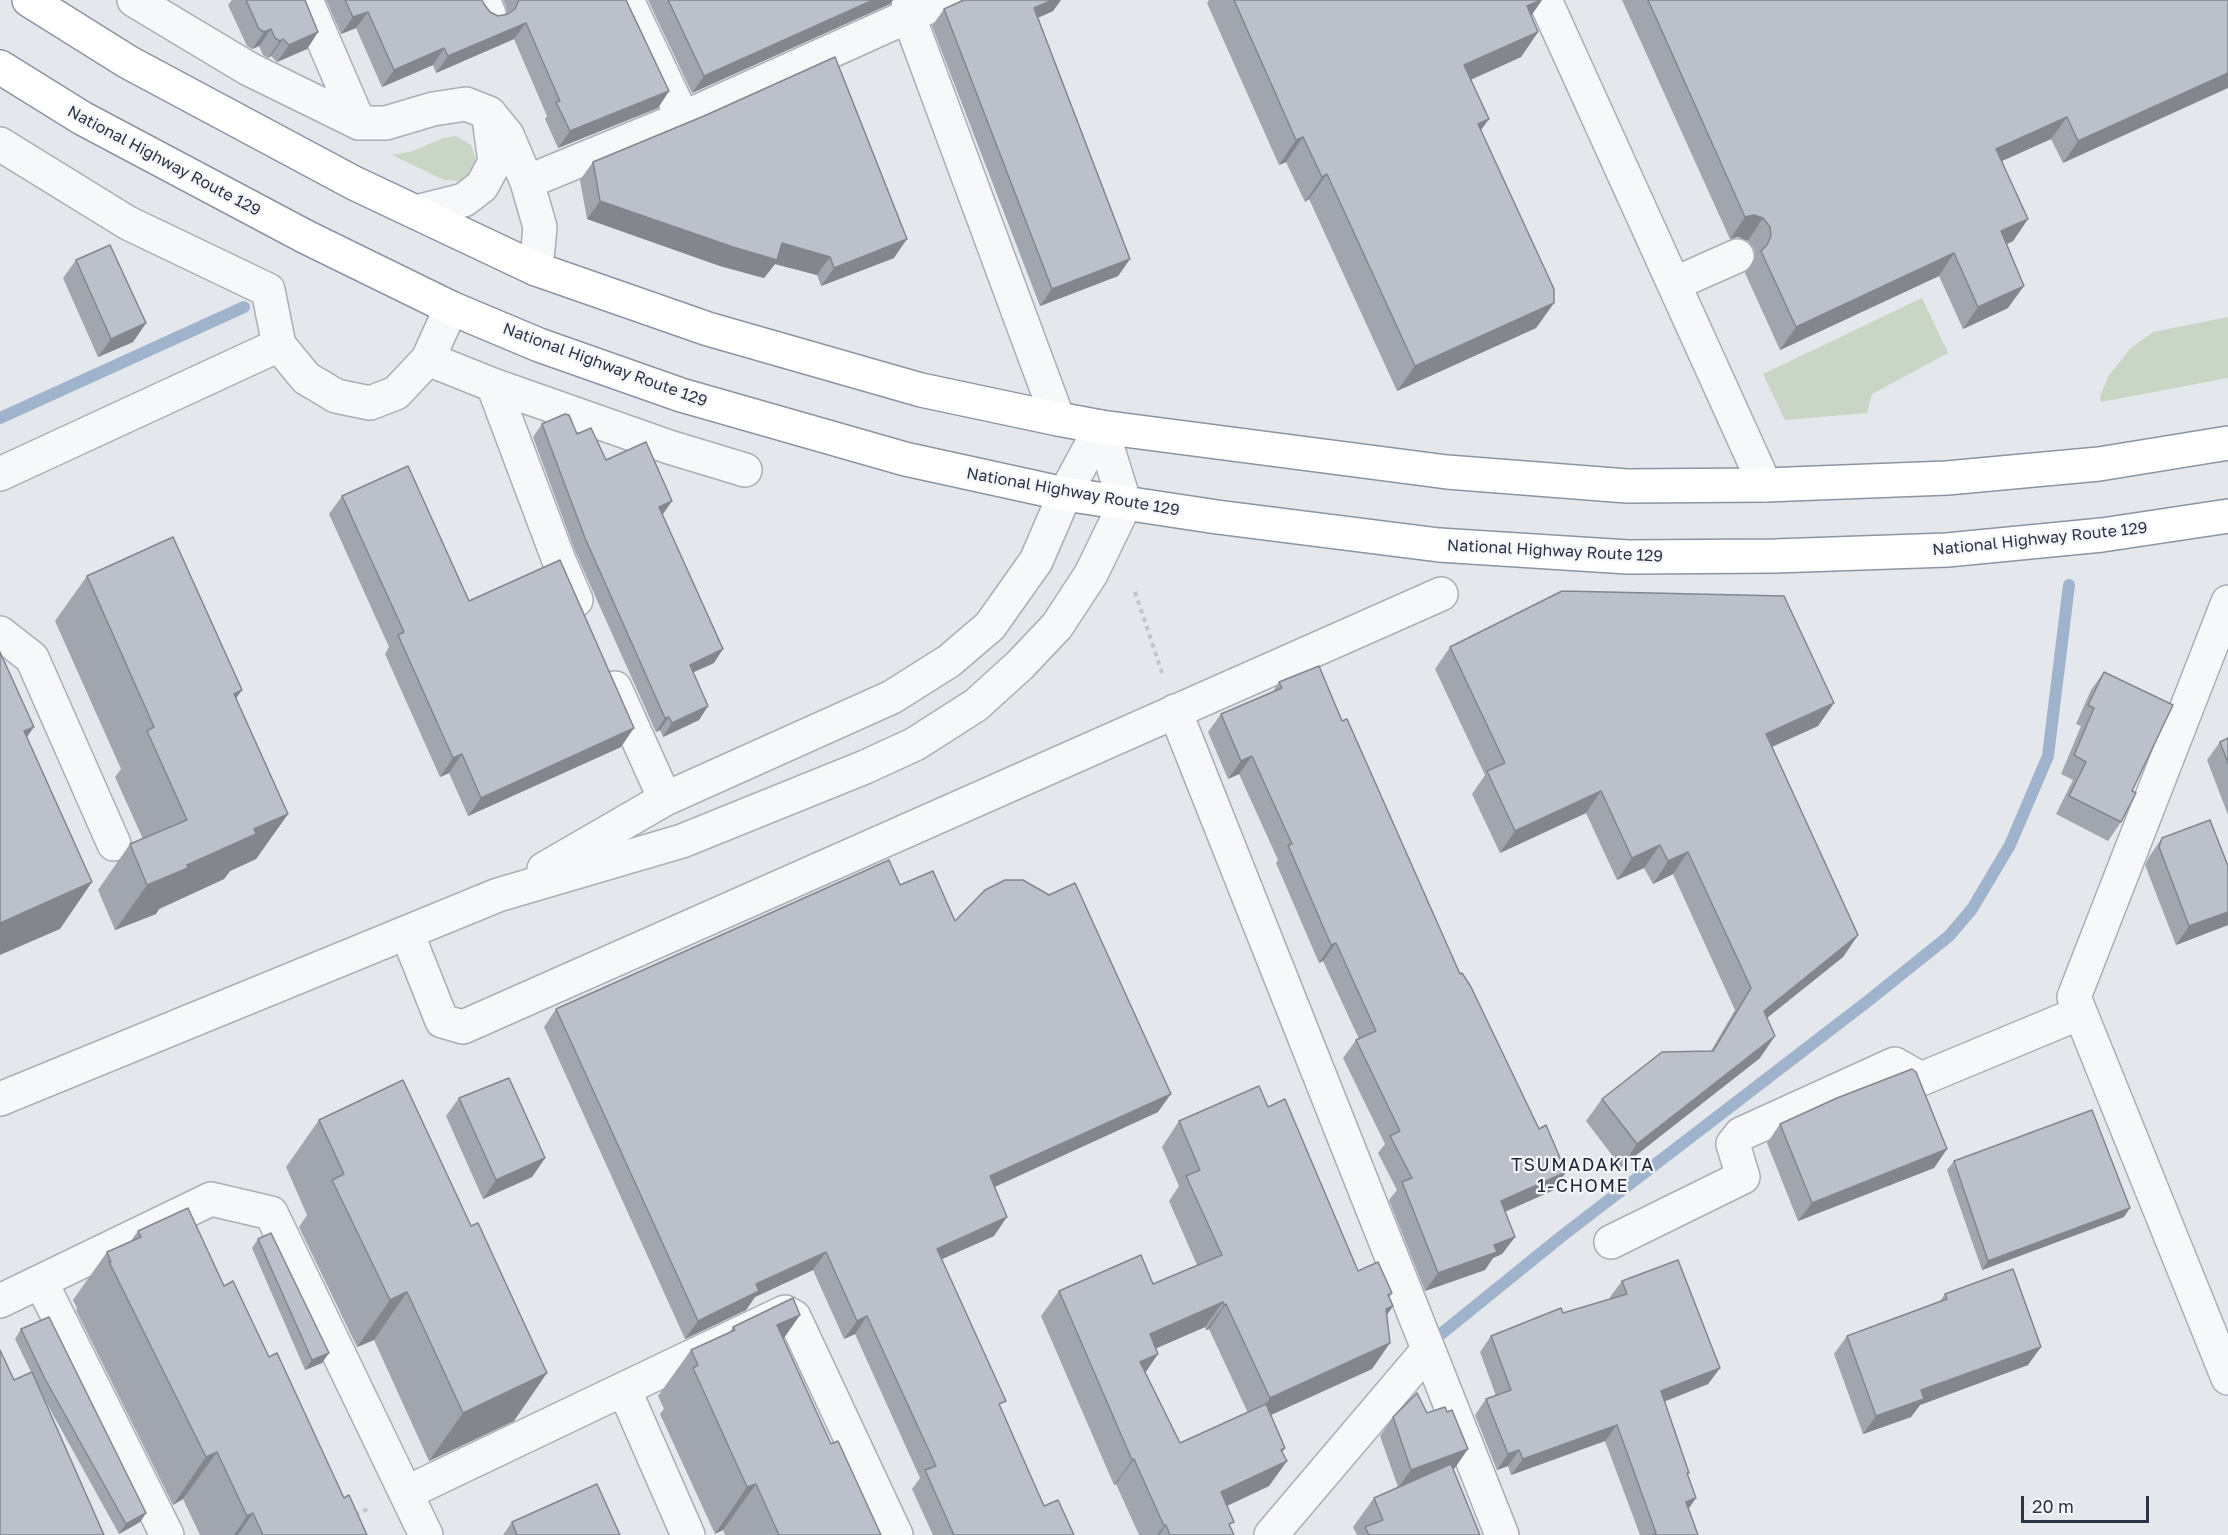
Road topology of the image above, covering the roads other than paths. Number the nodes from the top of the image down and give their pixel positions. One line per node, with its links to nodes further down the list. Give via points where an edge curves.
1 (29, 0): 14 (highway, via 128,62)
2 (134, 0): 11 (street, via 249,69)
3 (306, 0): 11 (street)
4 (627, 0): 10 (street)
5 (944, 0): 7 (street)
6 (1555, 3): 17 (street)
7 (911, 6): 10 (street); 22 (street, via 912,25)
8 (0, 67): 18 (highway, National Highway Route 129, via 102,129 306,237)
9 (489, 113): 11 (street, via 466,104 386,123); 13 (street, via 507,135); 14 (street, via 495,162 482,186 464,200)
10 (683, 118): 13 (street)
11 (359, 123)
12 (0, 144): 19 (street, via 128,223 268,290)
13 (527, 182): 16 (street, via 540,227)
14 (416, 212): 16 (highway)
15 (1737, 256): 17 (street)
16 (536, 269): 22 (highway, via 708,329 921,390)
17 (1674, 284): 27 (street)
18 (452, 308): 20 (street); 28 (highway, National Highway Route 129, via 539,345 681,395 904,459)
19 (279, 345): 20 (street, via 306,378 336,396 370,403 396,393); 26 (street)
20 (428, 359): 21 (street)
21 (493, 386): 25 (street); 33 (street)
22 (1058, 419): 23 (highway)
23 (1101, 427): 27 (highway, via 1447,472 1627,486); 28 (street); 29 (street)
24 (2228, 443): 27 (highway, via 2099,464 1947,478)
25 (746, 470)
26 (0, 474)
27 (1765, 485)
28 (1065, 494): 29 (highway, National Highway Route 129); 37 (street, via 1036,561 1016,591 990,626 949,661 892,697)
29 (1125, 504): 30 (highway, National Highway Route 129, via 1439,545 1628,557 1947,550 2102,535); 39 (street, via 1091,574 1057,626 976,705 915,744 682,841)
30 (2228, 516)
31 (1441, 594): 36 (street)
32 (2228, 603): 41 (street, via 2074,997)
33 (586, 622)
34 (0, 633): 38 (street, via 32,658)
35 (605, 666): 37 (street)
36 (1175, 711): 40 (street, via 463,1027 442,1021); 46 (street)
37 (665, 799): 39 (street)
38 (114, 844)
39 (498, 895): 40 (street)
40 (407, 933): 42 (street)
41 (2080, 1013): 43 (street, via 1921,1079 1895,1064 1741,1134 1733,1144 1743,1177); 47 (street)
42 (0, 1099)
43 (1611, 1242)
44 (41, 1282): 45 (street); 49 (street, via 211,1200 272,1213); 50 (street)
45 (0, 1301)
46 (1428, 1350): 54 (street); 55 (street)
47 (2228, 1378)
48 (624, 1389): 49 (street); 52 (street); 53 (street, via 785,1312 794,1317)
49 (406, 1493): 51 (street)
50 (167, 1535)
51 (426, 1535)
52 (688, 1535)
53 (896, 1535)
54 (1271, 1535)
55 (1502, 1535)

